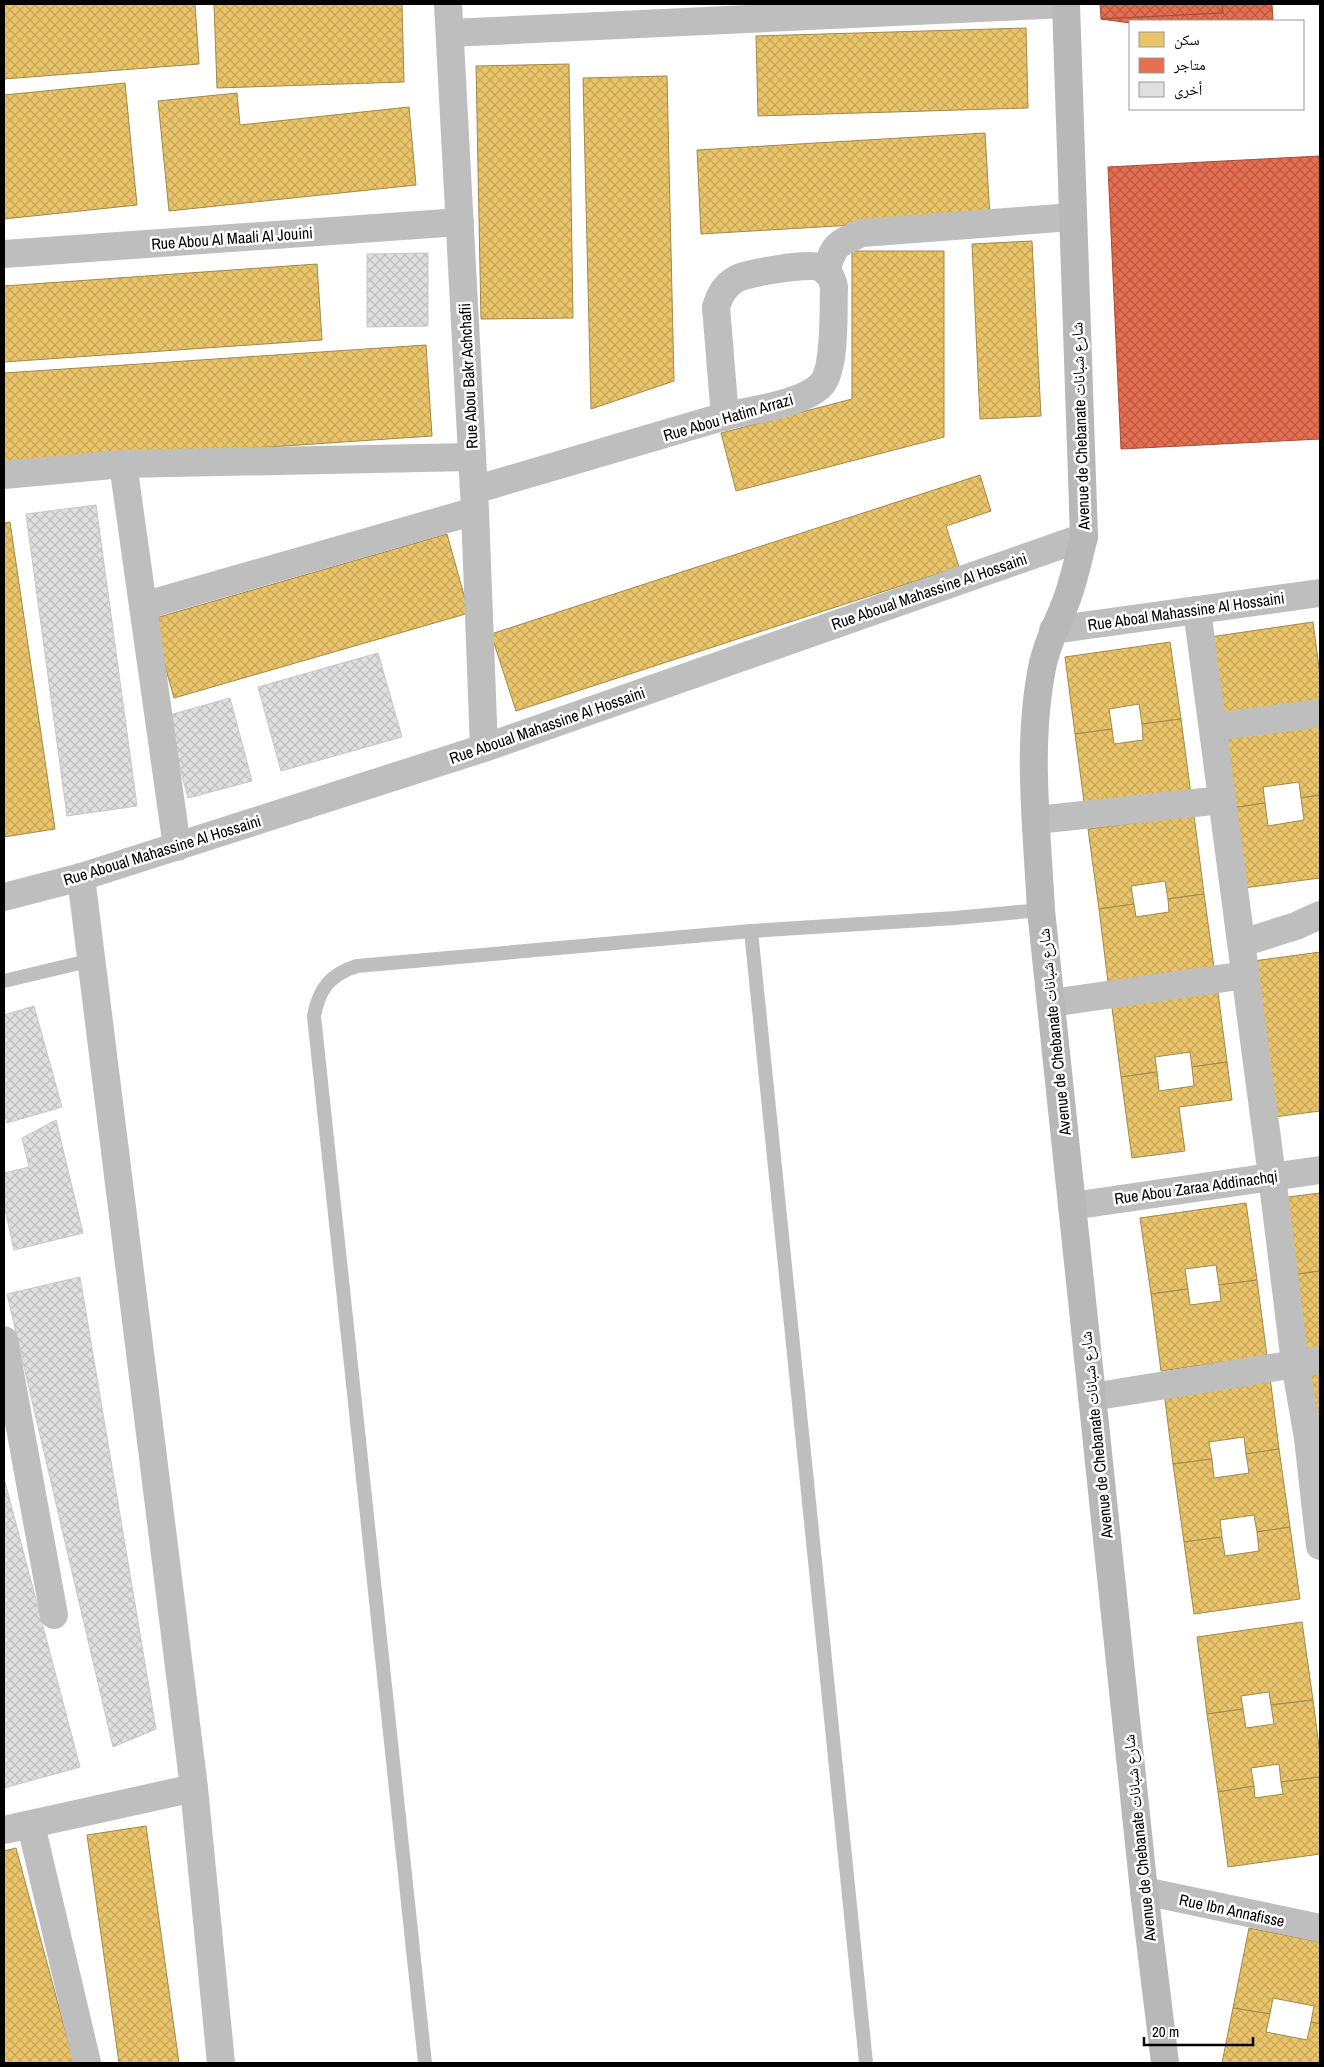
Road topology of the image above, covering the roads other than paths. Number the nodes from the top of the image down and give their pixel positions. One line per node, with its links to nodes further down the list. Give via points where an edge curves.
1 (448, 4): 3 (street, Rue Abou Bakr Achchafii)
2 (1066, 4): 3 (street); 4 (street, Avenue de Chebanate شارع شبانات)
3 (450, 33): 5 (street, Rue Abou Bakr Achchafii)
4 (1072, 217): 7 (street, via 862,233 842,241 833,250); 13 (street, Avenue de Chebanate شارع شبانات)
5 (460, 222): 6 (street, Rue Abou Al Maali Al Jouini); 9 (street, Rue Abou Bakr Achchafii)
6 (4, 254)
7 (826, 272): 8 (street, Rue Abou Hatim Arrazi, via 834,287 831,358 829,372 822,384 808,394 783,403); 8 (street, via 806,266 758,272 737,279 720,294 716,307)
8 (724, 416): 12 (street, Rue Abou Hatim Arrazi)
9 (472, 457): 10 (street); 12 (street, Rue Abou Bakr Achchafii)
10 (123, 464): 11 (street); 15 (street)
11 (4, 475)
12 (475, 501): 15 (street, Rue Abou Hatim Arrazi); 20 (street, Rue Abou Bakr Achchafii)
13 (1084, 537): 17 (street, Avenue de Chebanate شارع شبانات, via 1068,597); 20 (street, Rue Aboual Mahassine Al Hossaini)
14 (1320, 593): 16 (street, Rue Aboal Mahassine Al Hossaini)
15 (143, 606): 23 (street)
16 (1197, 610): 17 (street, Rue Aboal Mahassine Al Hossaini); 19 (street)
17 (1053, 630): 22 (street, Avenue de Chebanate شارع شبانات, via 1044,663 1033,751)
18 (1320, 713): 19 (street)
19 (1213, 727): 21 (street)
20 (484, 748): 23 (street, Rue Aboual Mahassine Al Hossaini)
21 (1222, 800): 22 (street); 29 (street)
22 (1037, 820): 26 (street, Avenue de Chebanate شارع شبانات)
23 (177, 847): 24 (street, Rue Aboual Mahassine Al Hossaini)
24 (81, 877): 25 (street, Rue Aboual Mahassine Al Hossaini); 30 (street)
25 (4, 897)
26 (1041, 910): 28 (lane); 33 (street, Avenue de Chebanate شارع شبانات)
27 (1320, 915): 29 (street)
28 (752, 931): 49 (lane, via 357,966 342,970 316,1002 314,1016); 50 (lane)
29 (1242, 943): 31 (street)
30 (92, 960): 32 (lane); 42 (street)
31 (1246, 975): 33 (street); 35 (street)
32 (4, 981)
33 (1051, 1004): 36 (street, Avenue de Chebanate شارع شبانات)
34 (1320, 1170): 35 (street, Rue Abou Zaraa Addinachqi)
35 (1272, 1176): 36 (street, Rue Abou Zaraa Addinachqi); 38 (street)
36 (1072, 1206): 39 (street, Avenue de Chebanate شارع شبانات)
37 (4, 1340): 41 (street)
38 (1308, 1362): 39 (street); 40 (street, via 1308,1438)
39 (1092, 1397): 45 (street, Avenue de Chebanate شارع شبانات)
40 (1320, 1546)
41 (54, 1615)
42 (194, 1788): 43 (street); 48 (street)
43 (31, 1825): 44 (street); 47 (street)
44 (4, 1830)
45 (1144, 1891): 46 (street, Rue Ibn Annafisse); 51 (street, Avenue de Chebanate شارع شبانات)
46 (1320, 1928)
47 (87, 2063)
48 (221, 2063)
49 (425, 2063)
50 (866, 2063)
51 (1165, 2063)

